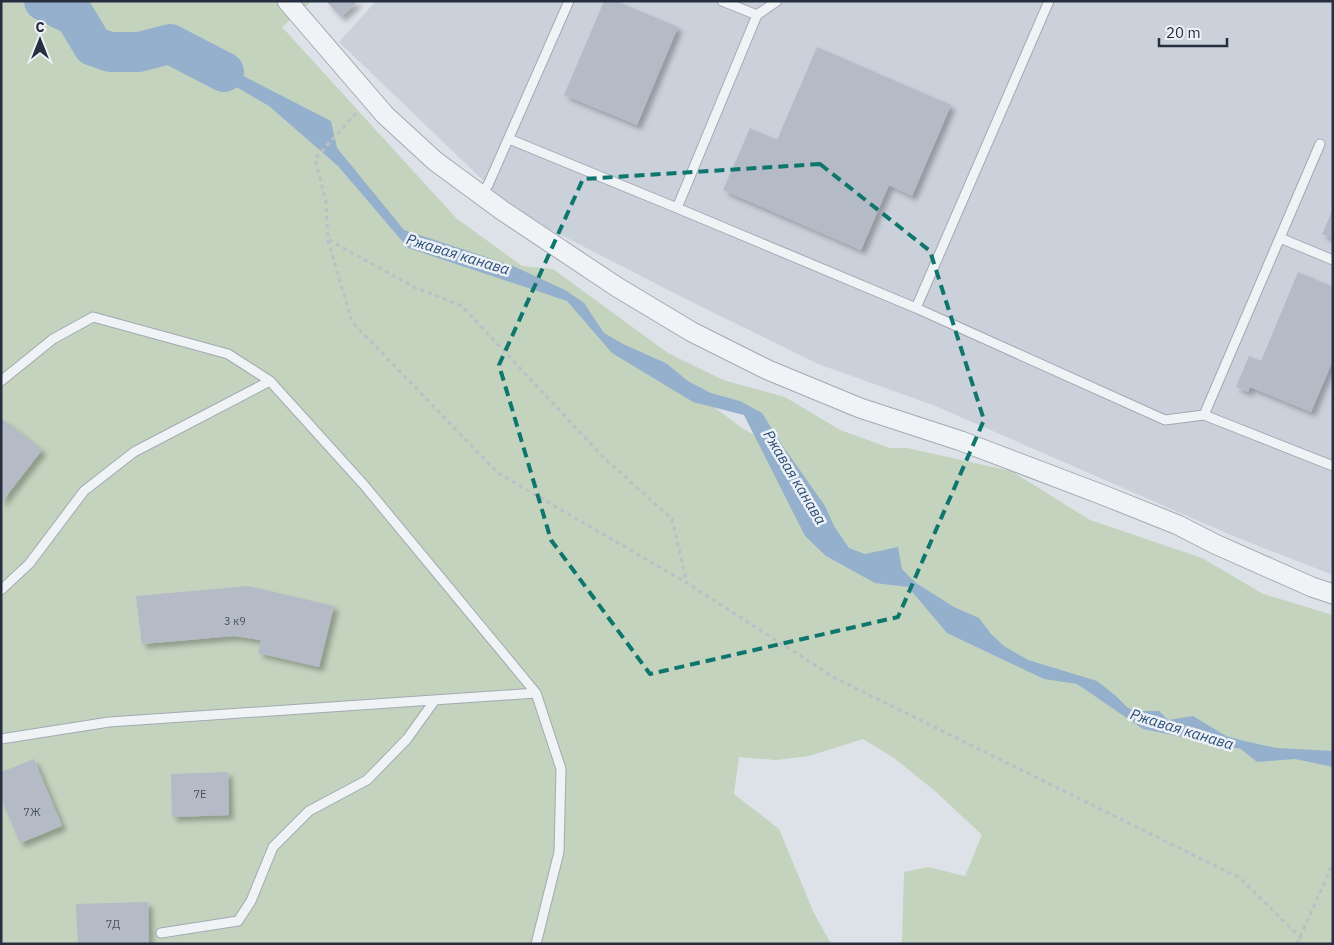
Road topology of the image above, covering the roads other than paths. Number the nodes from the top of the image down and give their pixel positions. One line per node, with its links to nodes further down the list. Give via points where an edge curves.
1 (287, 1): 9 (street, via 385,115 435,161)
2 (569, 1): 7 (lane)
3 (722, 1): 6 (lane)
4 (776, 1): 6 (lane)
5 (1049, 1): 13 (lane)
6 (757, 15): 10 (lane)
7 (509, 140): 9 (lane, via 488,186); 10 (lane)
8 (1320, 144): 11 (lane)
9 (480, 194): 19 (street, via 617,287 692,332 768,370 860,408 961,441 1103,495)
10 (677, 208): 13 (lane)
11 (1280, 238): 12 (lane); 16 (lane)
12 (1333, 260)
13 (916, 308): 16 (lane, via 1165,420)
14 (1, 381): 15 (lane, via 53,339 93,317 228,354)
15 (270, 381): 18 (lane, via 134,452 84,491 29,564); 20 (lane, via 364,485)
16 (1204, 415): 17 (lane)
17 (1333, 466)
18 (1, 590)
19 (1333, 594)
20 (536, 693): 21 (lane); 24 (lane, via 561,769 559,852)
21 (435, 700): 22 (lane, via 109,722); 23 (lane, via 407,738 367,780 309,811 273,847 251,901 238,921)
22 (1, 739)
23 (161, 933)
24 (536, 944)

